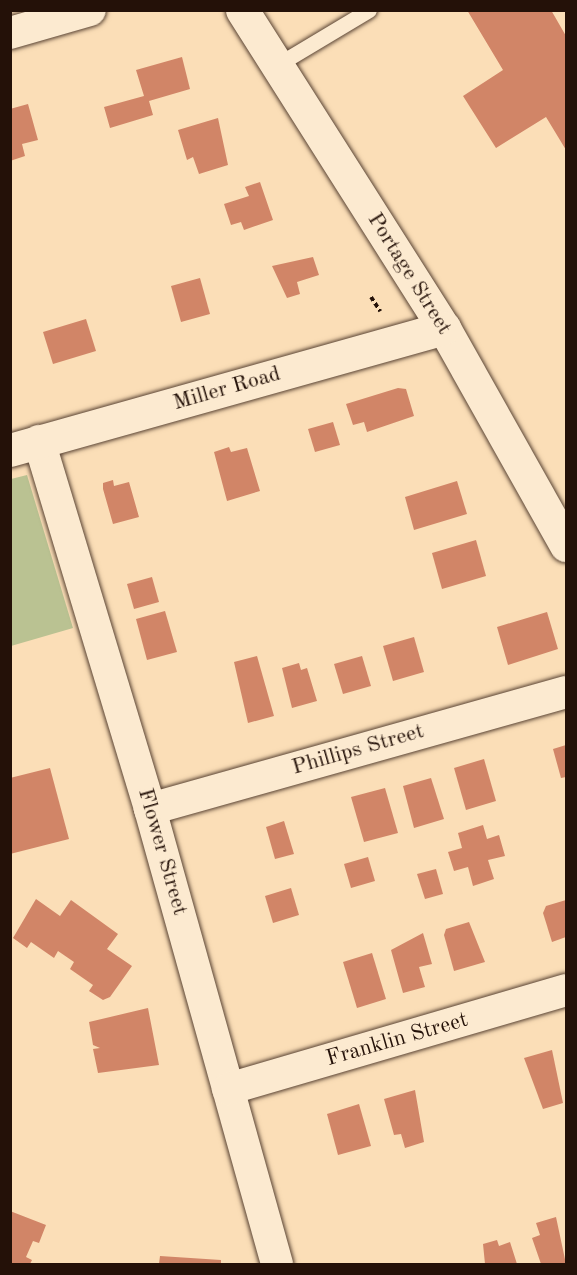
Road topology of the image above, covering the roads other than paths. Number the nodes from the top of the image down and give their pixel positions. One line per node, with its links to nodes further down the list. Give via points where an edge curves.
1 (90, 10): 4 (street)
2 (242, 10): 5 (main road, Portage Street)
3 (369, 10): 5 (lane)
4 (10, 33)
5 (277, 65): 6 (main road, Portage Street)
6 (444, 328): 7 (main road, Miller Road); 8 (main road, Portage Street)
7 (25, 446): 10 (street, Flower Street)
8 (567, 544)
9 (567, 692): 10 (street, Phillips Street)
10 (150, 809): 12 (street, Flower Street)
11 (567, 990): 12 (street, Franklin Street)
12 (228, 1089): 13 (street, Flower Street)
13 (277, 1264)

